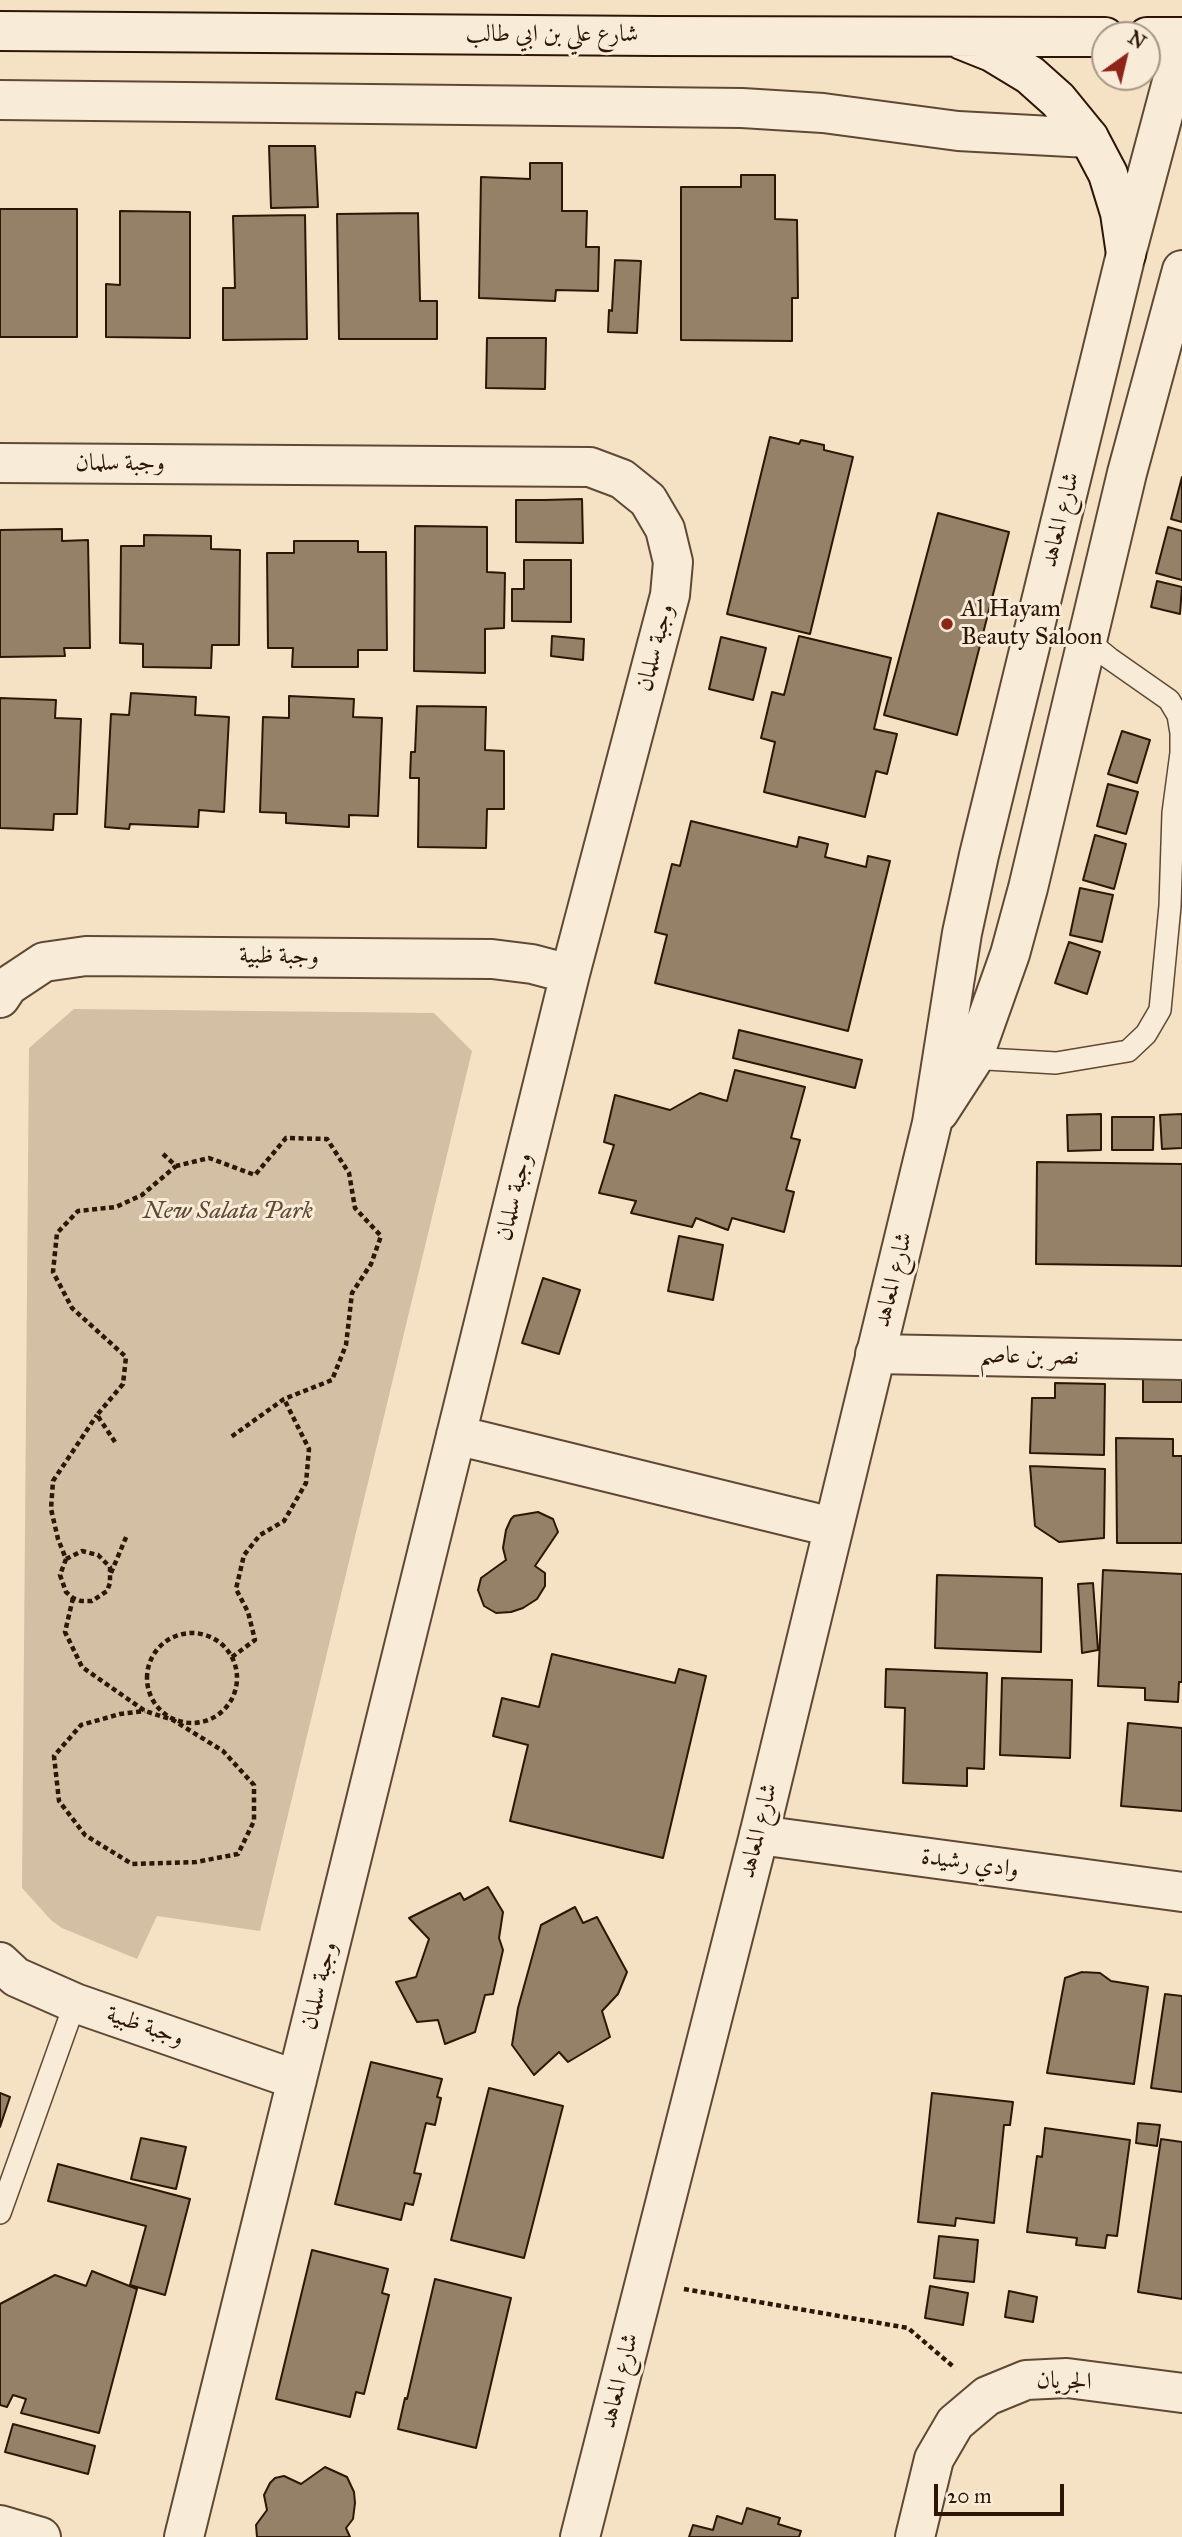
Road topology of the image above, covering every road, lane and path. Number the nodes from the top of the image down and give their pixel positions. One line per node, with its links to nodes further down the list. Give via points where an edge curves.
1 (0, 31): 2 (street, شارع علي بن ابي طالب)
2 (950, 36): 3 (street, شارع علي بن ابي طالب); 8 (street, via 992,52 1030,75)
3 (1091, 37)
4 (1161, 37): 5 (street)
5 (1182, 37)
6 (1182, 44): 9 (street, شارع المعاهد)
7 (0, 100): 8 (street, via 743,108 958,131)
8 (1089, 138): 9 (street, via 1108,174)
9 (1126, 254): 17 (street, شارع المعاهد, via 979,855)
10 (1182, 270): 12 (street, شارع المعاهد)
11 (0, 463): 14 (street, وجبة سلمان, via 590,467 622,479 648,500 665,529 673,562 670,595)
12 (1087, 640): 13 (lane); 16 (street, شارع المعاهد, via 1010,954)
13 (1180, 709): 16 (lane, via 1166,959 1160,1010 1146,1034 1128,1051 1089,1059)
14 (570, 974): 15 (street, وجبة ظبية, via 492,959 86,956 44,962 8,985); 24 (street, وجبة سلمان)
15 (0, 998)
16 (972, 1061): 17 (street, شارع المعاهد)
17 (932, 1123): 20 (street, شارع المعاهد)
18 (163, 1154): 19 (path)
19 (176, 1166): 22 (path, via 209,1158 255,1175 286,1138 327,1139 349,1173 355,1208 381,1236 371,1264 352,1293 346,1345 332,1380); 23 (path, via 142,1195 116,1207 78,1211 57,1233 53,1272 72,1308 126,1357 122,1384)
20 (875, 1354): 21 (street, نصر بن عاصم); 27 (street, شارع المعاهد)
21 (1182, 1360)
22 (284, 1399): 25 (path); 32 (path, via 309,1449 306,1483 284,1521 261,1535 244,1555 236,1590 255,1640)
23 (97, 1415): 26 (path); 29 (path, via 53,1480 51,1509)
24 (456, 1436): 27 (street); 39 (street, وجبة سلمان)
25 (231, 1437)
26 (115, 1442)
27 (832, 1527): 35 (street, شارع المعاهد)
28 (127, 1535): 30 (path)
29 (66, 1559): 30 (path, via 90,1551 105,1560); 31 (path, via 61,1584)
30 (110, 1574): 31 (path, via 110,1583 100,1597 92,1601)
31 (73, 1598): 33 (path, via 65,1632 82,1667)
32 (232, 1657): 34 (path, via 236,1688 230,1703 204,1722); 34 (path, via 222,1644 198,1634 183,1633 158,1648 146,1675 150,1696)
33 (145, 1711): 34 (path); 34 (path, via 80,1725 54,1756 59,1801 85,1835 132,1864 196,1862 238,1854 254,1821 254,1785 222,1751)
34 (173, 1720)
35 (759, 1835): 36 (street, وادي رشيدة); 41 (street, شارع المعاهد)
36 (1182, 1892)
37 (0, 1962): 38 (street, وجبة ظبية, via 16,1977)
38 (75, 2003): 39 (street, وجبة ظبية); 40 (lane)
39 (297, 2080): 46 (street, وجبة سلمان)
40 (0, 2213)
41 (645, 2283): 43 (path, via 908,2328); 47 (street, شارع المعاهد)
42 (1182, 2393): 43 (street, الجريان, via 1067,2378 1026,2380)
43 (987, 2396): 48 (street, الجريان, via 955,2423 934,2459)
44 (0, 2525): 45 (street)
45 (41, 2537)
46 (184, 2537)
47 (580, 2537)
48 (915, 2537)

